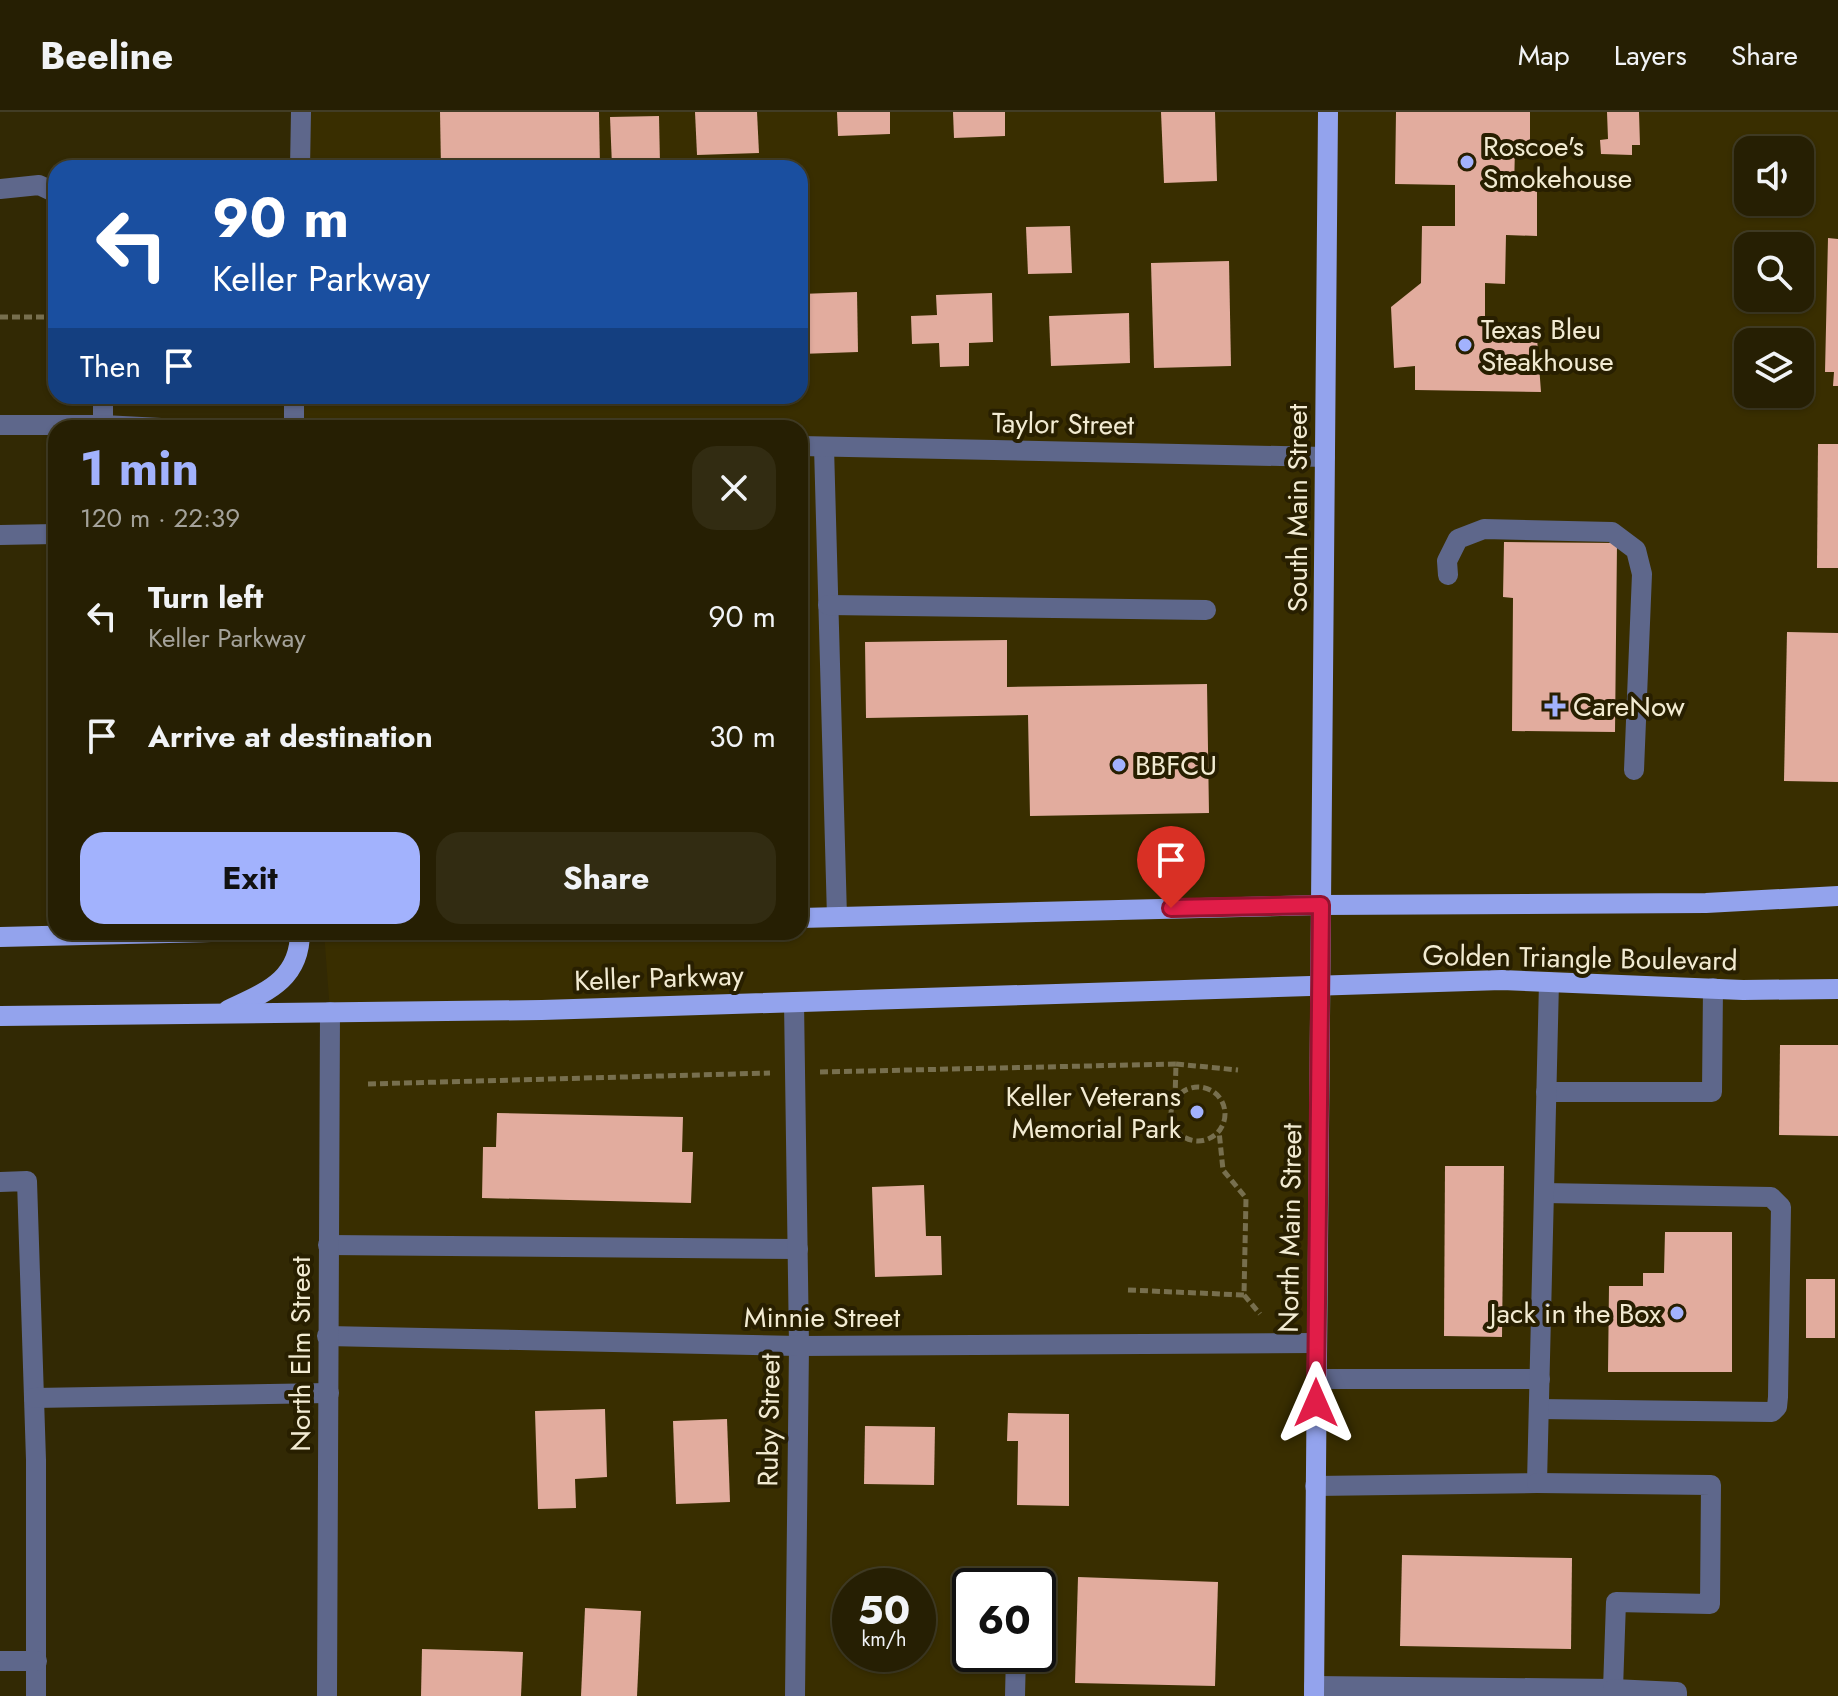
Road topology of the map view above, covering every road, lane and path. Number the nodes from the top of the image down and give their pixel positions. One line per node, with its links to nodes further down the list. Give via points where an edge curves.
1 (301, 112): 3 (street)
2 (1328, 112): 12 (main road, South Main Street)
3 (300, 160)
4 (0, 189): 5 (street, via 39,185)
5 (48, 189)
6 (0, 317): 7 (path)
7 (48, 317)
8 (0, 425): 9 (street)
9 (48, 425)
10 (808, 446): 11 (street, Taylor Street)
11 (824, 447): 12 (street, Taylor Street); 16 (street)
12 (1325, 457): 20 (main road, South Main Street)
13 (48, 534): 14 (street)
14 (0, 535)
15 (1448, 575): 18 (street, via 1447,561 1458,539 1484,529 1612,532 1636,550 1642,574)
16 (828, 605): 17 (street); 21 (street)
17 (1206, 610)
18 (1634, 770)
19 (1838, 896): 20 (main road, Golden Triangle Boulevard, via 1706,903)
20 (1321, 905): 21 (main road); 27 (main road, North Main Street)
21 (837, 917): 22 (main road)
22 (808, 918)
23 (48, 936): 24 (main road)
24 (0, 937)
25 (300, 940): 32 (main road, via 300,956 273,989)
26 (1549, 982): 27 (main road, Golden Triangle Boulevard); 28 (main road, Golden Triangle Boulevard); 38 (street)
27 (1320, 985): 30 (main road, Keller Parkway); 49 (main road, North Main Street)
28 (1713, 988): 29 (main road, Golden Triangle Boulevard); 38 (street, via 1712,1092)
29 (1838, 989)
30 (794, 1002): 31 (main road, Keller Parkway); 36 (street, Ruby Street)
31 (330, 1012): 32 (main road, Keller Parkway); 43 (street, North Elm Street)
32 (220, 1014): 33 (main road, Keller Parkway)
33 (0, 1016)
34 (1176, 1064): 35 (path); 36 (path); 39 (path)
35 (1238, 1070)
36 (795, 1073): 37 (path); 44 (street, Ruby Street)
37 (368, 1084)
38 (1546, 1092): 42 (street)
39 (1175, 1099): 40 (path, via 1171,1117 1179,1133 1195,1141); 40 (path, via 1189,1088 1214,1092 1225,1114)
40 (1219, 1131): 46 (path, via 1223,1170 1246,1198)
41 (0, 1182): 54 (street, via 27,1181)
42 (1544, 1193): 52 (street); 55 (street, via 1778,1201 1778,1397 1772,1412)
43 (328, 1245): 44 (street); 48 (street, North Elm Street)
44 (798, 1249): 50 (street, Ruby Street)
45 (1128, 1290): 46 (path)
46 (1244, 1295): 47 (path)
47 (1260, 1314)
48 (327, 1336): 50 (street, Minnie Street); 53 (street, North Elm Street)
49 (1316, 1343): 50 (street, Minnie Street); 51 (main road, North Main Street)
50 (799, 1346): 65 (street, Ruby Street)
51 (1316, 1379): 52 (street); 57 (main road, North Main Street)
52 (1540, 1379): 55 (street)
53 (329, 1393): 54 (street); 64 (street, North Elm Street)
54 (34, 1398): 59 (street)
55 (1539, 1409): 56 (street)
56 (1537, 1483): 57 (street); 62 (street, via 1711,1485 1710,1604 1616,1602)
57 (1315, 1486): 61 (main road, North Main Street)
58 (0, 1661): 59 (street)
59 (37, 1661): 63 (street)
60 (1016, 1672): 66 (street)
61 (1314, 1691): 62 (street)
62 (1613, 1692): 67 (street)
63 (36, 1696)
64 (327, 1696)
65 (795, 1696)
66 (1015, 1696)
67 (1677, 1696)

